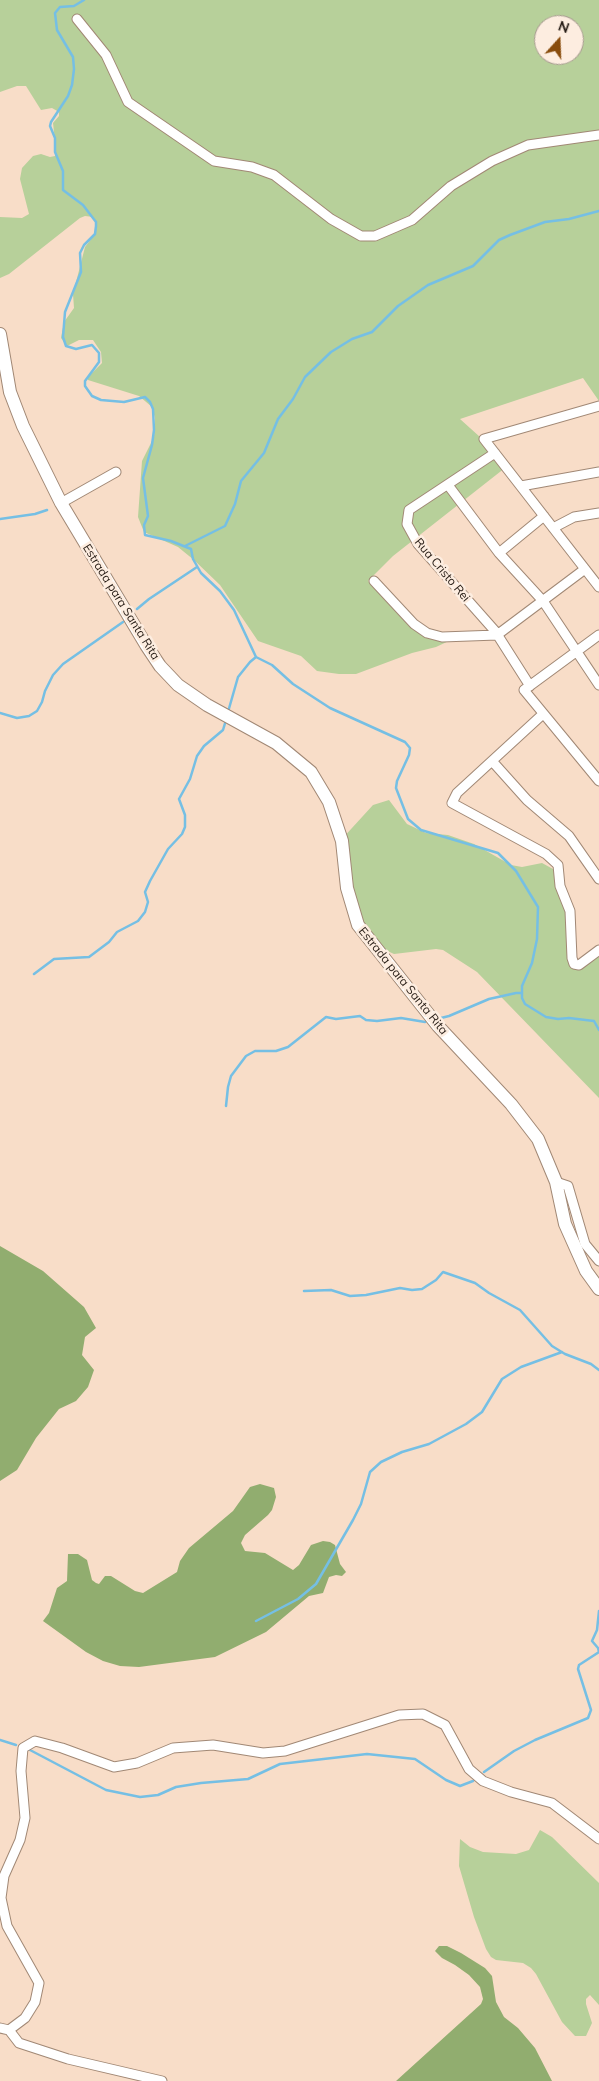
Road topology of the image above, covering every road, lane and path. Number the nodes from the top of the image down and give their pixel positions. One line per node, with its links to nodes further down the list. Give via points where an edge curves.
1 (77, 19): 2 (street, via 106,55 128,102 214,161 252,167 274,175 331,219 361,236 375,236 412,220 451,186 492,161 528,145)
2 (599, 135)
3 (0, 334): 10 (main road, Estrada para Santa Rita, via 10,392 23,426)
4 (599, 406): 5 (street, via 484,439)
5 (495, 453): 8 (street, Rua Cristo Rei); 9 (street)
6 (116, 472): 10 (street)
7 (599, 472): 9 (street)
8 (448, 485): 14 (street); 19 (street, Rua Cristo Rei, via 409,510 406,524 418,544)
9 (520, 486): 12 (street)
10 (62, 504): 29 (main road, Estrada para Santa Rita, via 160,666 178,685 207,706 276,744 311,772 330,802 342,841 347,888 358,925 438,1026 512,1104 538,1139)
11 (599, 512): 13 (street, via 574,517)
12 (544, 516): 13 (street); 14 (street)
13 (553, 528): 15 (street)
14 (499, 553): 18 (street)
15 (585, 569): 17 (street); 18 (street)
16 (374, 581): 19 (street, via 414,624 427,633 442,637)
17 (599, 587)
18 (543, 601): 19 (street); 21 (street)
19 (497, 635): 23 (street, Rua Cristo Rei)
20 (599, 636): 21 (street)
21 (576, 653): 22 (street); 23 (street)
22 (599, 685)
23 (527, 688): 24 (street, Rua Cristo Rei)
24 (543, 714): 25 (street); 26 (street, Rua Cristo Rei)
25 (492, 761): 27 (street, via 527,800 569,836); 28 (street, via 457,793 452,803 546,854 558,864 560,886 570,911 574,964 579,965)
26 (599, 781)
27 (599, 879)
28 (599, 950)
29 (556, 1182): 30 (street, via 568,1186 585,1244); 31 (main road, Estrada para Santa Rita, via 565,1224 586,1271)
30 (599, 1261)
31 (599, 1289)
32 (599, 1839): 33 (street, via 552,1804 483,1781 469,1769 445,1725 423,1714 398,1715 286,1751 263,1753 213,1745 173,1748 137,1763 114,1767 34,1741 23,1748 21,1771 25,1818 20,1840 4,1876 0,1898 8,1926 39,1983 35,2002 25,2018)
33 (4, 2029): 34 (street, via 19,2043)
34 (162, 2081)

